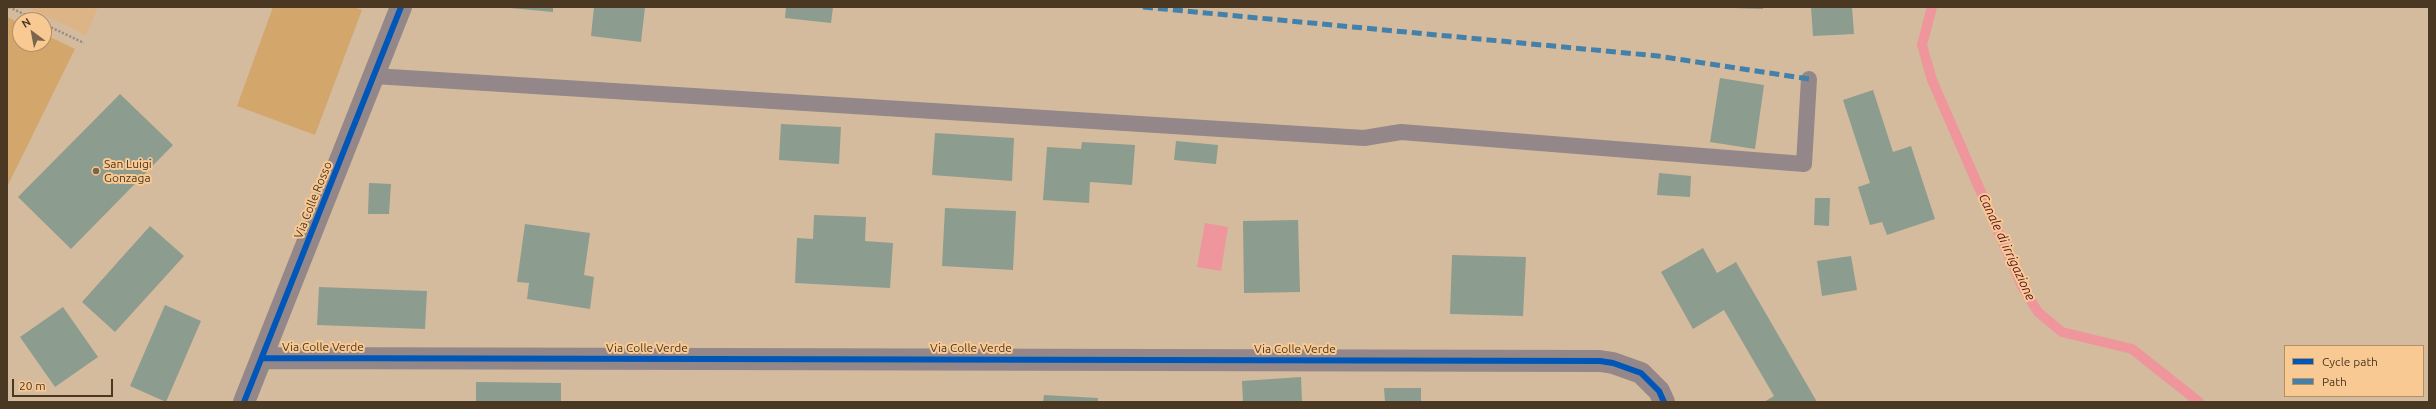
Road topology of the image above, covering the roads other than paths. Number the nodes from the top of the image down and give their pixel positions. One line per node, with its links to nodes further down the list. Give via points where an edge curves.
1 (401, 7): 2 (street, Via Colle Rosso)
2 (374, 76): 3 (lane, via 1364,138 1401,132 1804,164); 4 (street, Via Colle Rosso)
3 (1810, 79)
4 (262, 358): 5 (street, Via Colle Rosso); 6 (street, Via Colle Verde, via 1600,361 1641,373 1659,391)
5 (244, 402)
6 (1664, 402)

